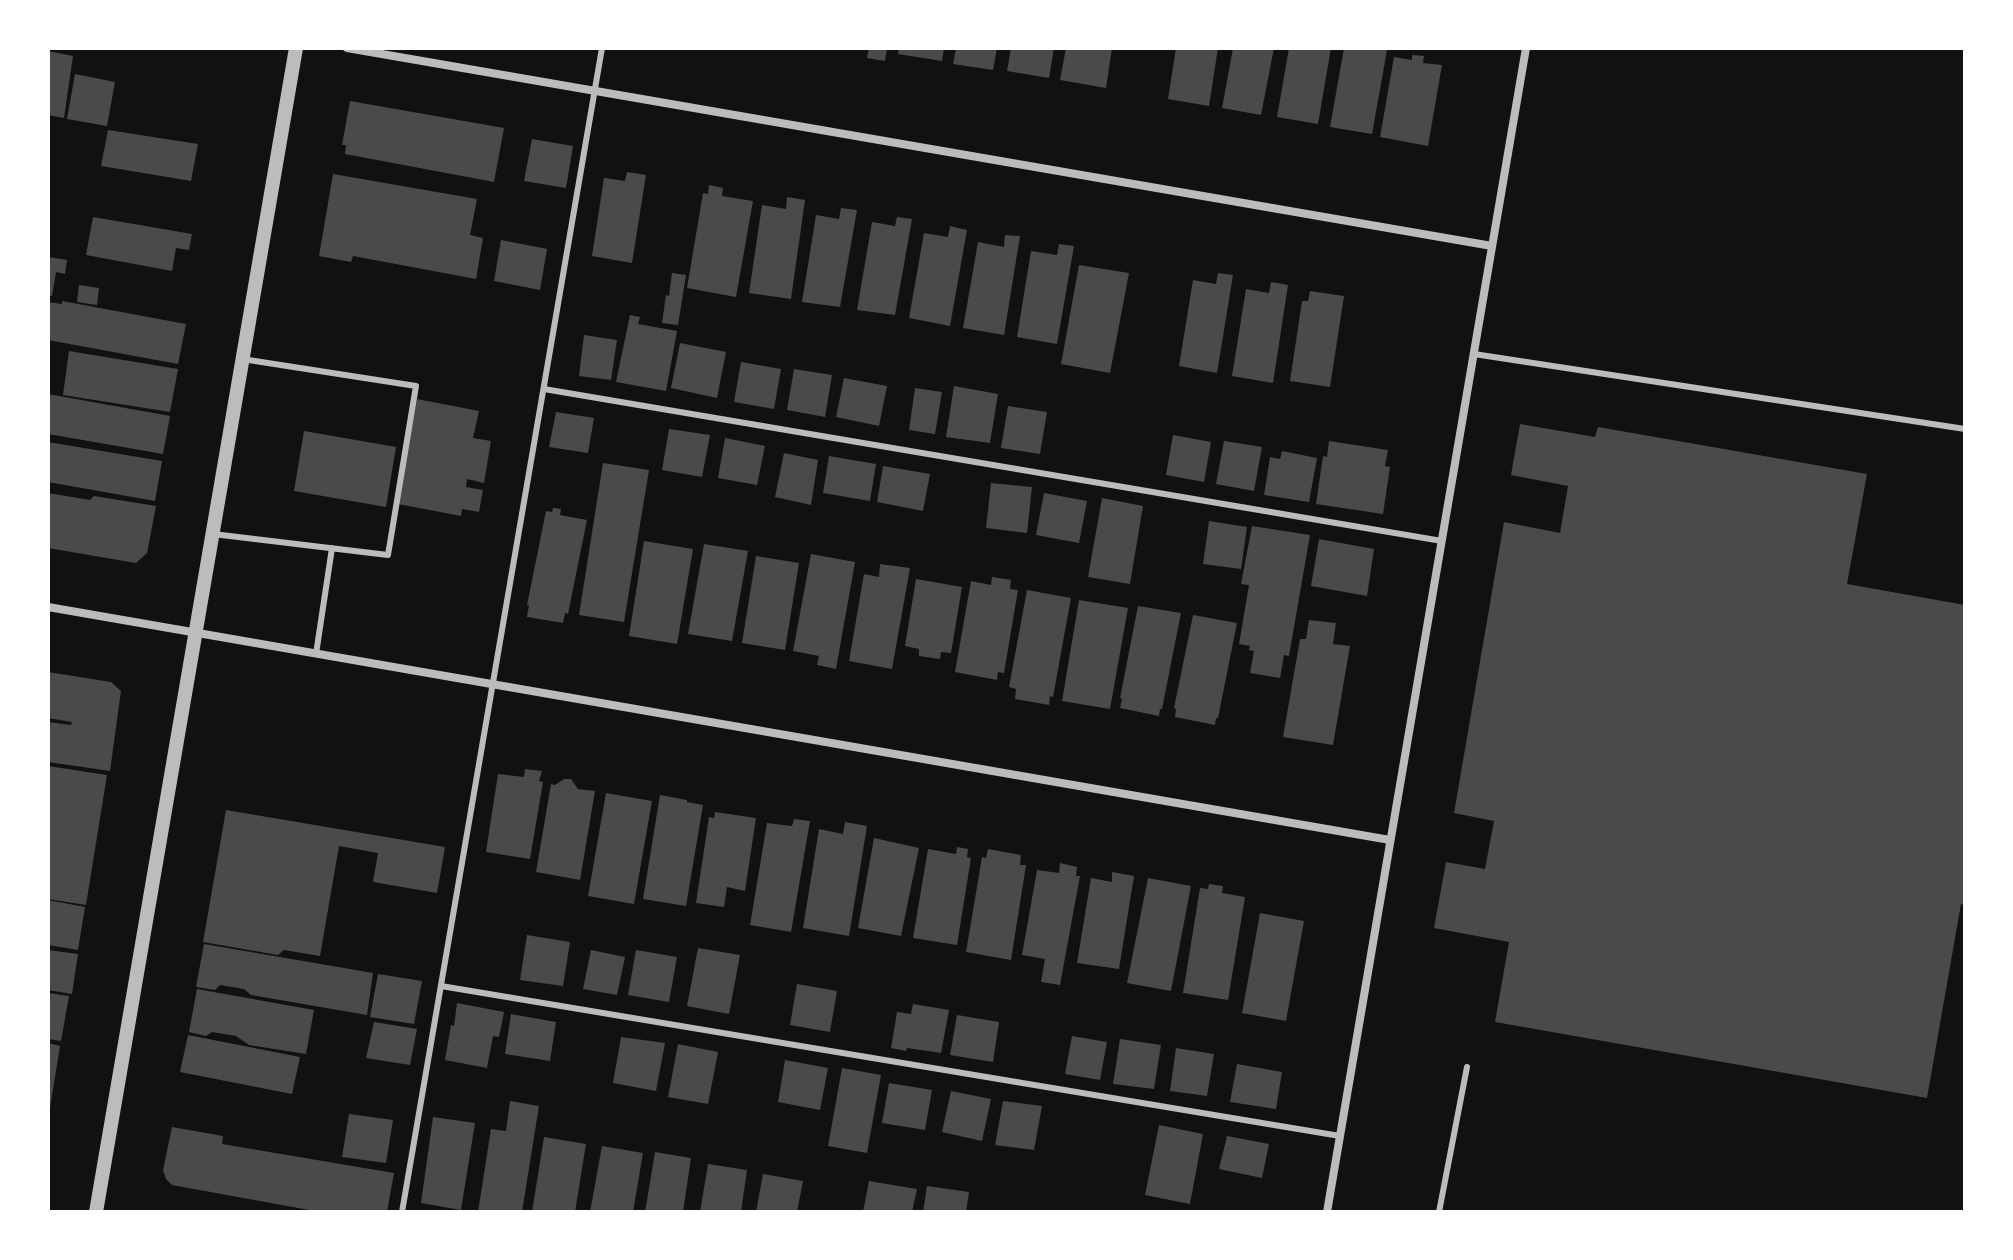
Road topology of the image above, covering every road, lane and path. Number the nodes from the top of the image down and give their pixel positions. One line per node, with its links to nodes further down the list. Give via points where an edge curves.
1 (296, 48): 8 (street)
2 (347, 48): 5 (street)
3 (602, 48): 5 (lane)
4 (1526, 48): 6 (street)
5 (595, 91): 6 (street); 9 (lane)
6 (1492, 246): 7 (street)
7 (1474, 354): 10 (lane); 12 (street)
8 (242, 359): 11 (street); 13 (lane, via 416,386 388,555)
9 (544, 389): 12 (lane); 17 (lane)
10 (1965, 429)
11 (213, 534): 13 (lane); 15 (street)
12 (1442, 541): 18 (street)
13 (332, 548): 16 (lane)
14 (48, 607): 15 (street)
15 (196, 633): 16 (street); 22 (street)
16 (316, 654): 17 (street)
17 (493, 684): 18 (street); 19 (lane)
18 (1390, 840): 21 (street)
19 (441, 986): 21 (lane); 23 (lane)
20 (1467, 1067): 25 (lane)
21 (1340, 1136): 24 (street)
22 (96, 1212)
23 (402, 1212)
24 (1327, 1212)
25 (1439, 1212)

